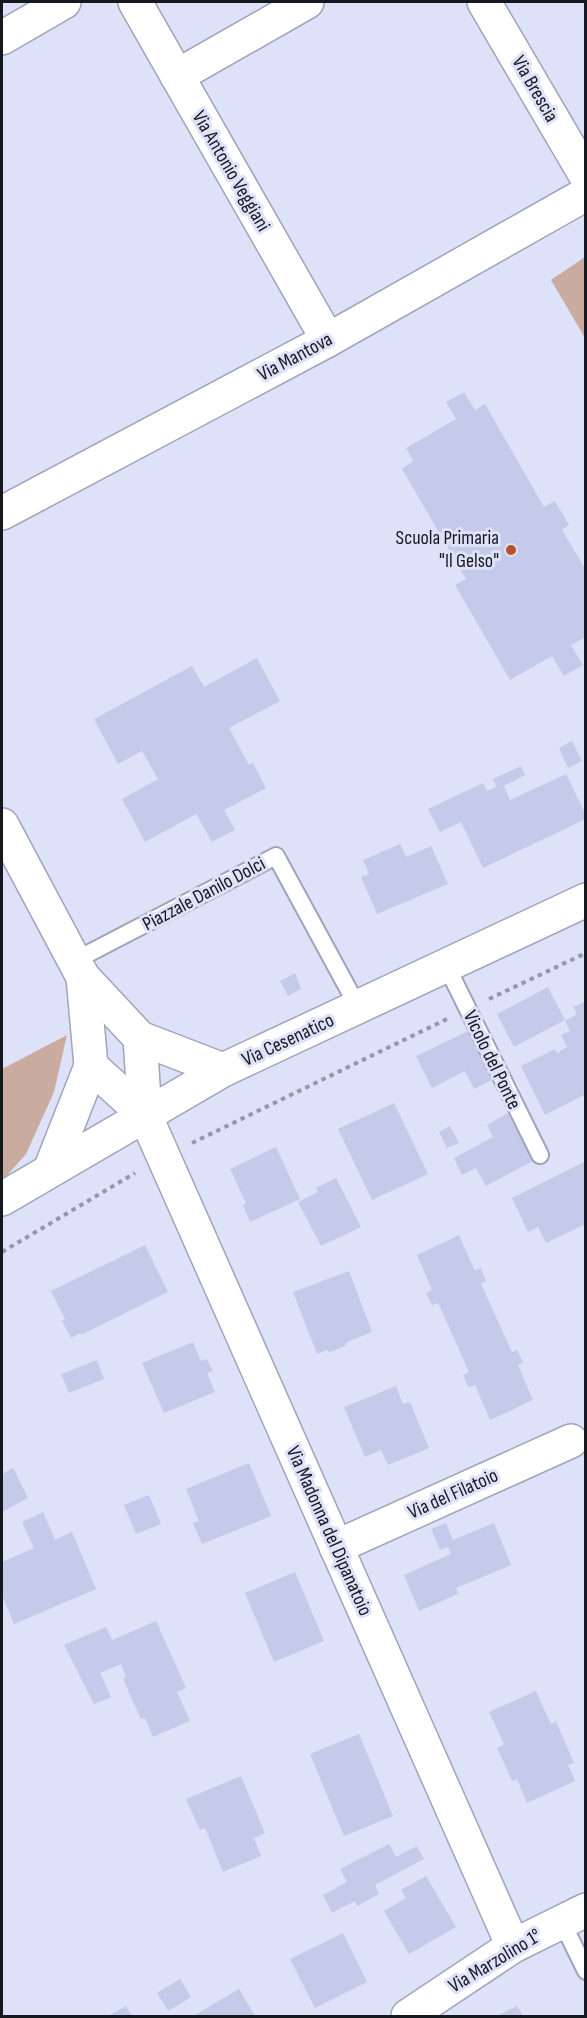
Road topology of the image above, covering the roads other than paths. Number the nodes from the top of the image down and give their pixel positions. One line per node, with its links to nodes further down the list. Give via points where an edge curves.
1 (64, 2): 5 (street)
2 (135, 2): 6 (street, Via Antonio Veggiani)
3 (307, 2): 6 (street)
4 (484, 2): 7 (street, Via Brescia)
5 (2, 38)
6 (177, 76): 9 (street, Via Antonio Veggiani)
7 (585, 176)
8 (585, 194): 9 (street, Via Mantova)
9 (327, 340): 10 (street, Via Mantova)
10 (2, 513)
11 (2, 825): 14 (street)
12 (585, 900): 13 (street, Via Cesenatico)
13 (446, 965): 15 (street, Via Cesenatico); 20 (lane, Vicolo del Ponte)
14 (79, 969): 15 (lane, Piazzale Danilo Dolci, via 276,856); 16 (street); 17 (street)
15 (358, 1007): 18 (street, Via Cesenatico)
16 (140, 1038): 18 (street); 19 (street)
17 (91, 1066): 19 (street); 21 (street)
18 (223, 1070): 19 (street, Via Cesenatico)
19 (145, 1115): 21 (street, Via Cesenatico); 24 (street, Via Madonna del Dipanatoio)
20 (540, 1155)
21 (50, 1170): 22 (street, Via Cesenatico)
22 (2, 1200)
23 (571, 1441): 24 (street, Via del Filatoio)
24 (336, 1547): 26 (street, Via Madonna del Dipanatoio)
25 (574, 1916): 26 (street, Via Marzolino 1°); 27 (lane)
26 (513, 1946): 28 (street, Via Marzolino 1°)
27 (585, 1971)
28 (408, 2016)

